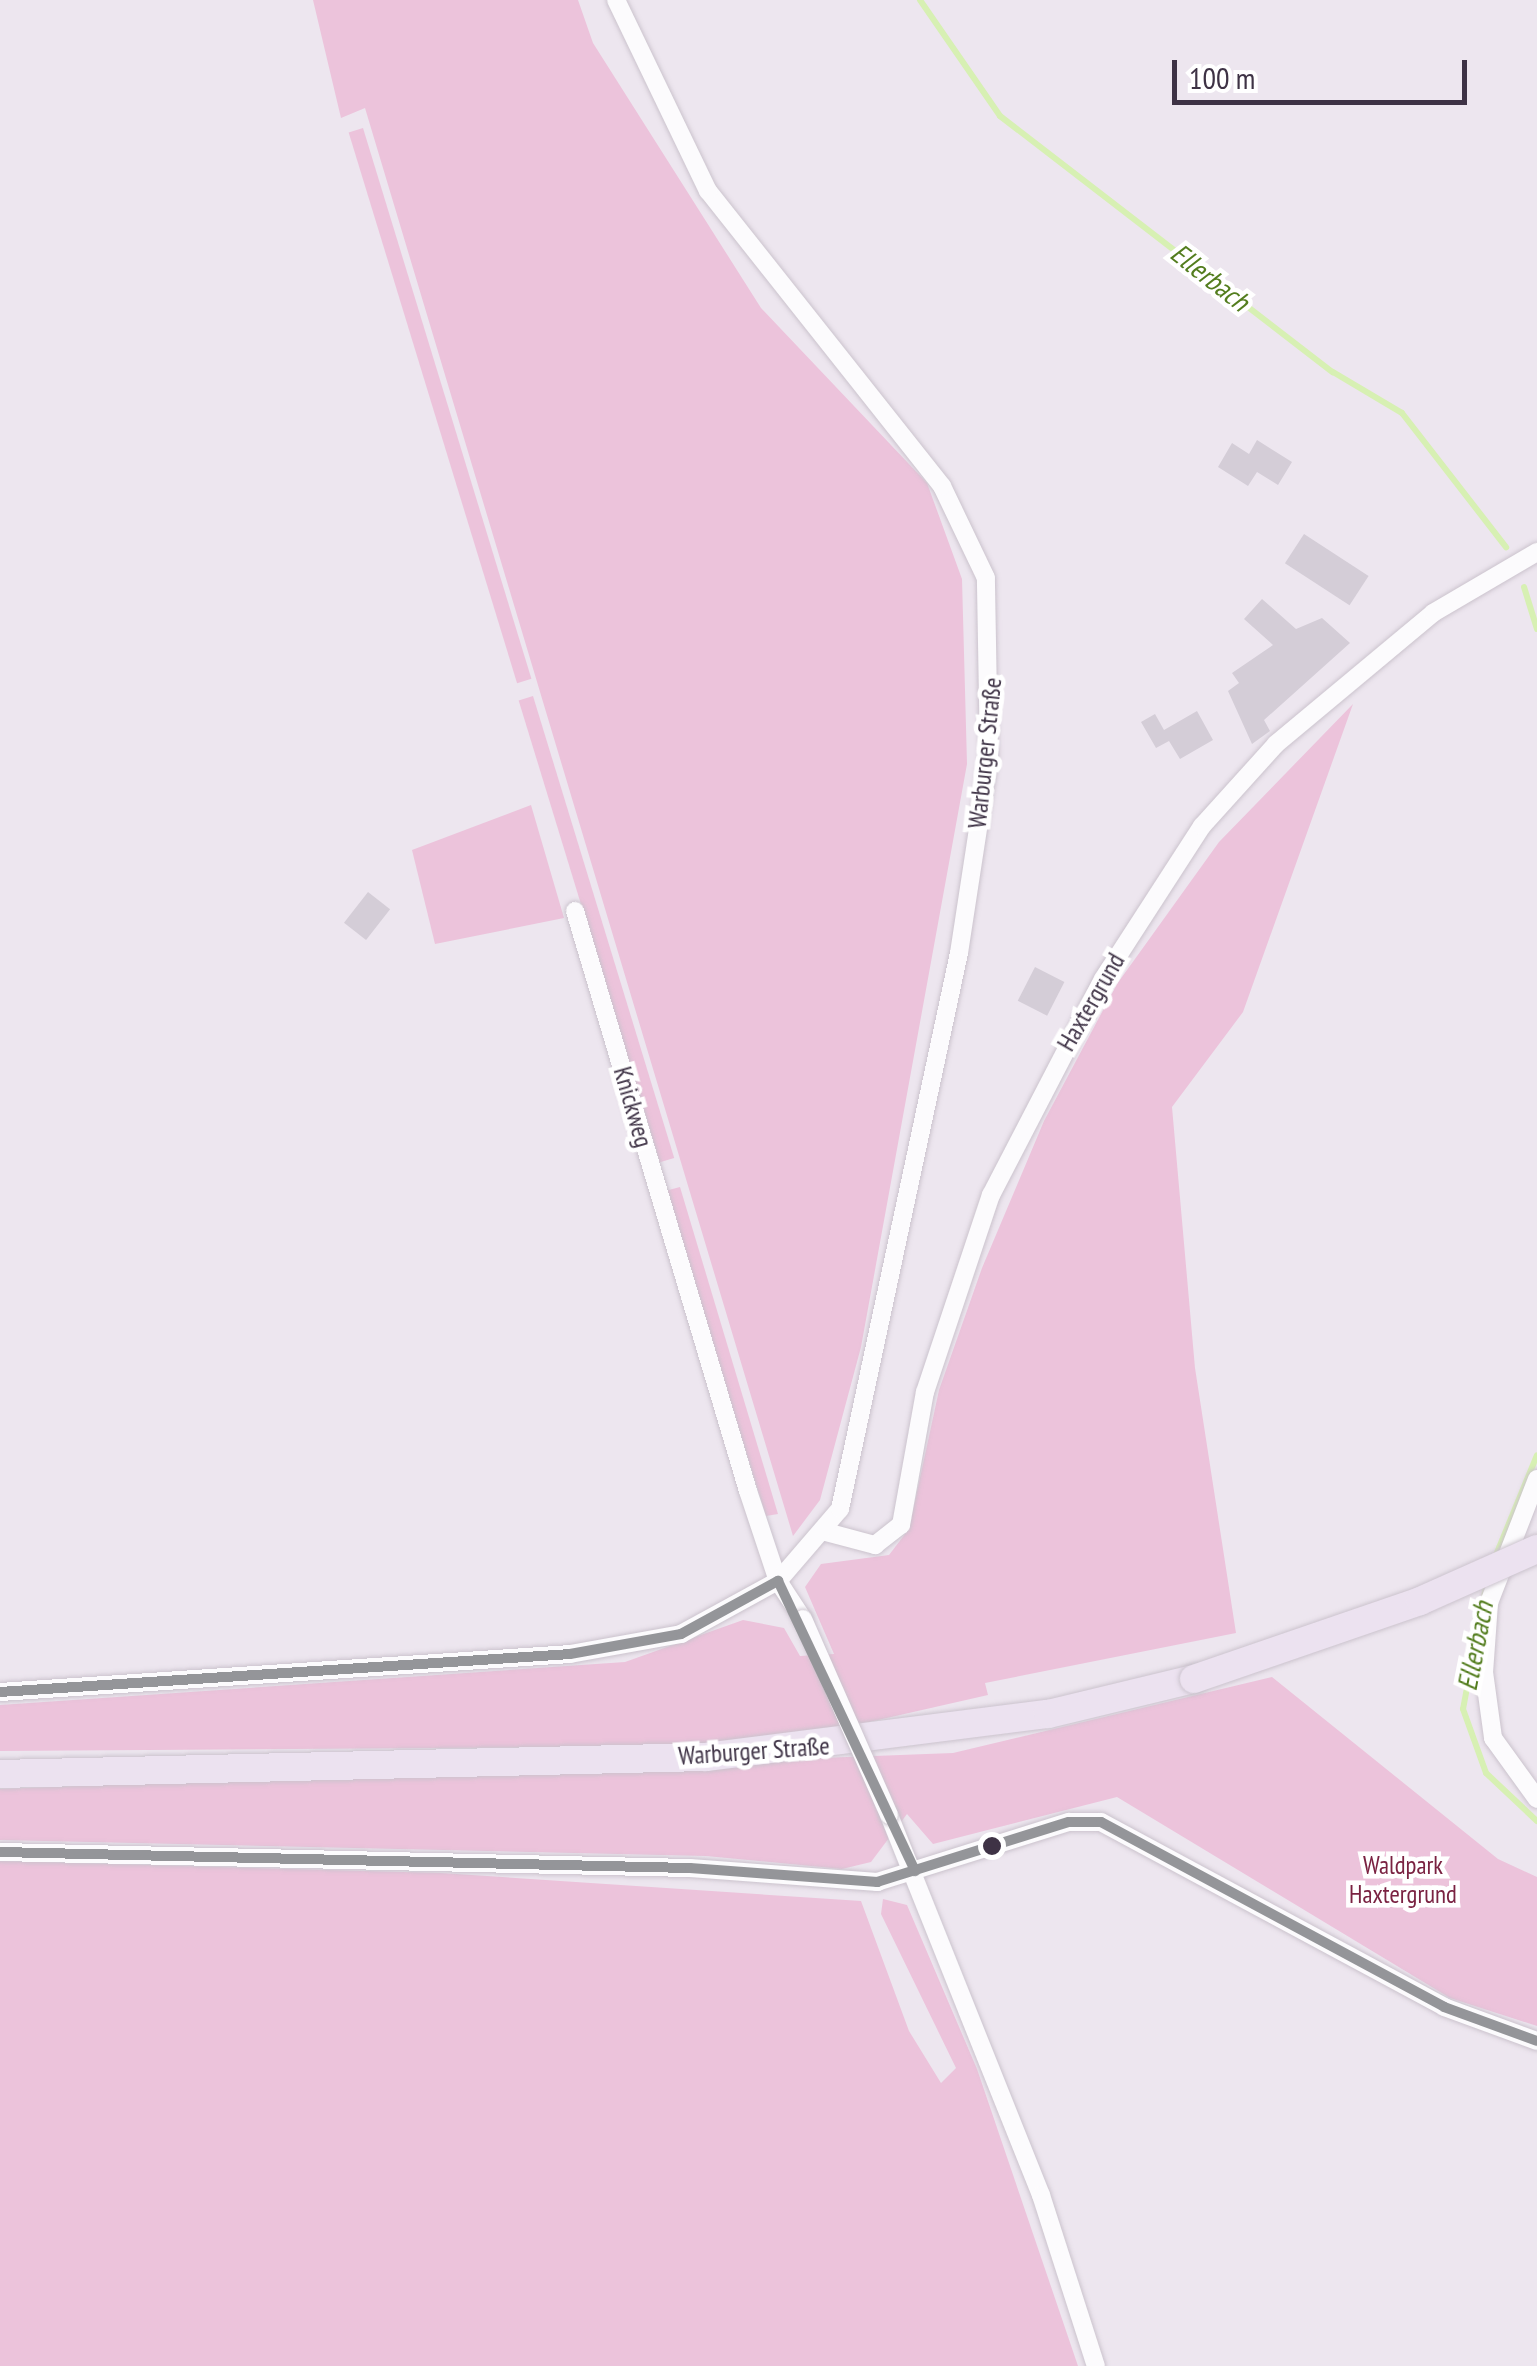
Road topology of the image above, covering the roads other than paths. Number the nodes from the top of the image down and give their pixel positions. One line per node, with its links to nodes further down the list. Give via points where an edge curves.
1 (616, 0): 5 (street, Warburger Straße, via 708,191 942,486 986,578 994,671 989,757 959,953 858,1448)
2 (1537, 552): 5 (street, Haxtergrund, via 1433,612 1276,744 1202,826 1083,1013 991,1195 924,1392 901,1525 875,1545)
3 (576, 911): 7 (street, Knickweg)
4 (1537, 1478): 10 (street, via 1489,1603 1484,1672 1493,1738)
5 (826, 1532): 7 (street, Warburger Straße)
6 (1537, 1549): 9 (main road, Warburger Straße, bridge, via 1371,1620 1194,1679 1048,1714 706,1757)
7 (778, 1581): 8 (street, Warburger Straße, via 681,1634 570,1654); 12 (street, Knickweg, bridge, via 802,1619)
8 (0, 1692)
9 (0, 1774)
10 (1537, 1799)
11 (0, 1852): 12 (street, via 690,1868 877,1882)
12 (915, 1871): 13 (street, via 1069,1822 1101,1822 1444,2007); 14 (street, Knickweg, via 1041,2195)
13 (1537, 2042)
14 (1096, 2366)

